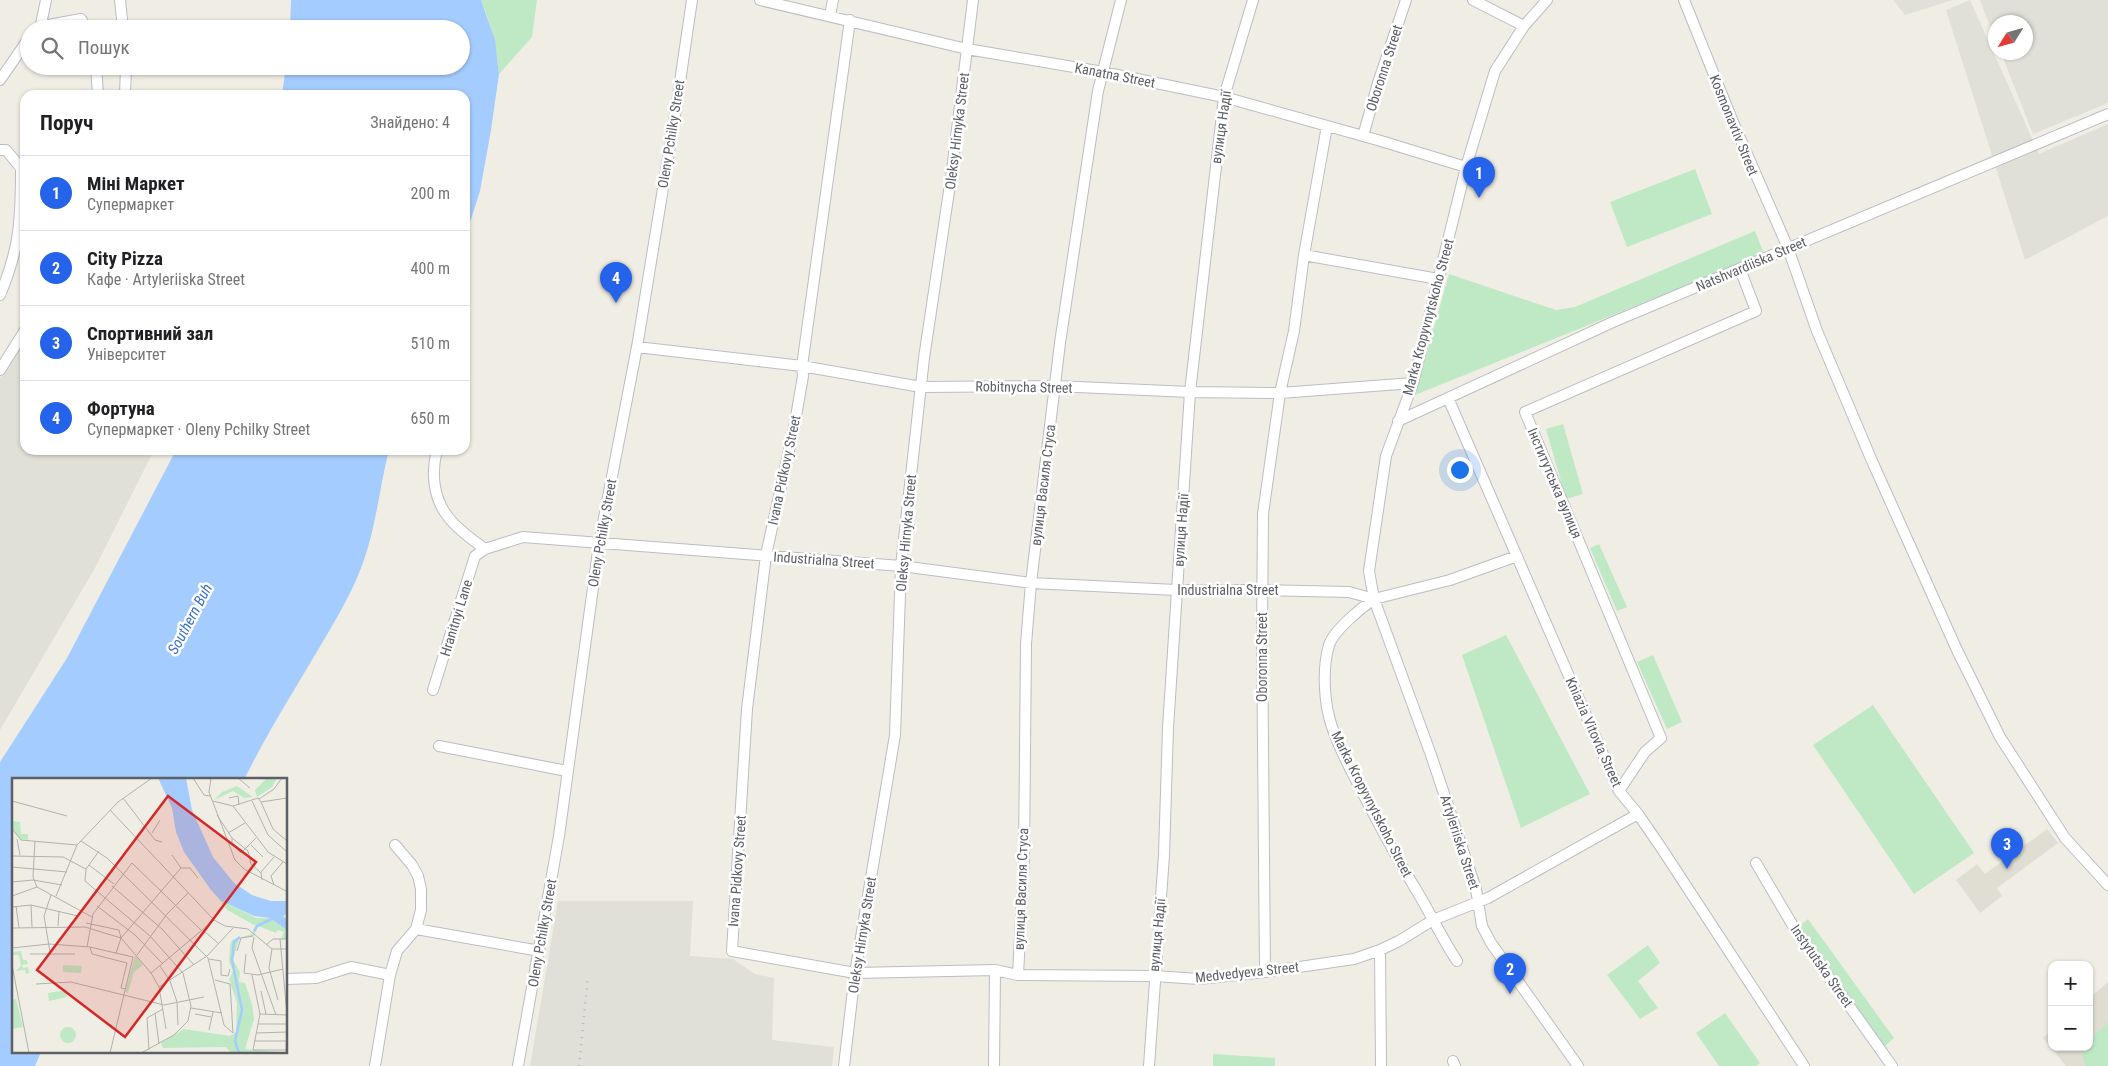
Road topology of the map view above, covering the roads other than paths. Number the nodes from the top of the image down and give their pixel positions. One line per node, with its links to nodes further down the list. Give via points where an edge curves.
1 (46, 0): 14 (street)
2 (120, 0): 15 (street)
3 (692, 0): 40 (street, Oleny Pchilky Street)
4 (760, 0): 13 (street, Kanatna Street)
5 (833, 0): 13 (street)
6 (974, 0): 18 (street, Oleksy Hirnyka Street)
7 (1121, 0): 20 (street, вулиця Василя Стуса)
8 (1253, 0): 26 (street, вулиця Надії)
9 (1406, 0): 29 (street, Oboronna Street)
10 (1473, 0): 17 (street)
11 (1547, 0): 17 (street, Marka Kropyvnytskoho Street)
12 (1684, 0): 34 (street, Kosmonavtiv Street, via 1732,122)
13 (830, 16): 16 (street, Kanatna Street)
14 (42, 20)
15 (122, 20)
16 (850, 20): 18 (street, Kanatna Street); 41 (street, Ivana Pidkovy Street)
17 (1524, 26): 32 (street, Marka Kropyvnytskoho Street, via 1495,70)
18 (967, 49): 20 (street, Kanatna Street); 45 (street, Oleksy Hirnyka Street)
19 (20, 51): 23 (street)
20 (1102, 72): 26 (street, Kanatna Street); 44 (street, вулиця Василя Стуса, via 1073,252)
21 (97, 75): 24 (street)
22 (126, 75): 25 (street)
23 (0, 80)
24 (98, 90)
25 (125, 90)
26 (1224, 97): 28 (street, Kanatna Street); 46 (street, вулиця Надії)
27 (2108, 114): 34 (street, Natshvardiiska Street)
28 (1328, 126): 29 (street, Kanatna Street); 35 (street, Oboronna Street)
29 (1363, 136): 32 (street, Kanatna Street)
30 (0, 150): 31 (street, via 6,150)
31 (20, 167)
32 (1466, 167): 37 (street, Marka Kropyvnytskoho Street)
33 (20, 224): 38 (street, via 15,255)
34 (1788, 248): 36 (street, Natshvardiiska Street); 67 (street, Kosmonavtiv Street, via 1817,331 1868,452 2000,737 2065,838)
35 (1304, 255): 37 (street); 47 (street, Oboronna Street, via 1294,331)
36 (1740, 269): 48 (street, Natshvardiiska Street, via 1613,322); 63 (street, Інститутська вулиця, via 1756,311 1524,412 1661,738 1645,752)
37 (1438, 279): 43 (street, Marka Kropyvnytskoho Street)
38 (0, 295)
39 (20, 338): 42 (street)
40 (637, 347): 41 (street, Robitnycha Street); 51 (street, Oleny Pchilky Street)
41 (802, 366): 45 (street, Robitnycha Street); 53 (street, Ivana Pidkovy Street, via 794,428)
42 (0, 370)
43 (1413, 383): 47 (street, Robitnycha Street); 49 (street, Marka Kropyvnytskoho Street)
44 (1056, 386): 45 (street, Robitnycha Street); 46 (street, Robitnycha Street); 56 (street, вулиця Василя Стуса)
45 (921, 387): 55 (street, Oleksy Hirnyka Street)
46 (1190, 392): 47 (street, Robitnycha Street); 57 (street, вулиця Надії)
47 (1280, 393): 58 (street, Oboronna Street, via 1263,514)
48 (1448, 398): 49 (street, Natshvardiiska Street); 54 (street, Kniazia Vitovta Street)
49 (1398, 421): 59 (street, Marka Kropyvnytskoho Street, via 1386,456 1374,532 1369,572)
50 (436, 455): 52 (street, via 433,481 448,518)
51 (599, 544): 52 (street, Industrialna Street, via 523,537); 53 (street, Industrialna Street); 62 (street, Oleny Pchilky Street)
52 (484, 549): 60 (street, Hranitnyi Lane, via 475,556)
53 (766, 555): 55 (street, Industrialna Street); 72 (street, Ivana Pidkovy Street, via 747,709)
54 (1517, 556): 59 (street, via 1450,580); 63 (street, Kniazia Vitovta Street)
55 (901, 566): 56 (street, Industrialna Street); 77 (street, Oleksy Hirnyka Street, via 895,735)
56 (1031, 583): 57 (street, Industrialna Street); 79 (street, вулиця Василя Стуса, via 1026,644 1024,859)
57 (1176, 590): 58 (street, Industrialna Street); 80 (street, вулиця Надії, via 1164,856)
58 (1262, 590): 59 (street, Industrialna Street, via 1349,592); 76 (street, Oboronna Street)
59 (1374, 599): 68 (street, Artyleriiska Street, via 1431,754); 69 (street, Marka Kropyvnytskoho Street, via 1360,609 1330,643 1326,693 1331,726 1388,841)
60 (434, 690)
61 (440, 746): 62 (street)
62 (567, 771): 73 (street, Oleny Pchilky Street)
63 (1619, 791): 64 (street, Kniazia Vitovta Street)
64 (1638, 814): 68 (street, Medvedyeva Street); 89 (street, Kniazia Vitovta Street)
65 (395, 845): 70 (street, via 412,865 420,883 421,910)
66 (1756, 863): 90 (street, Instytutska Street, via 1796,931)
67 (2108, 885)
68 (1479, 902): 69 (street, Medvedyeva Street); 88 (street, Artyleriiska Street, via 1482,926 1491,943)
69 (1433, 920): 71 (street, Medvedyeva Street); 74 (street, Marka Kropyvnytskoho Street)
70 (416, 929): 73 (street); 78 (street, via 397,951)
71 (1380, 950): 76 (street, Medvedyeva Street, via 1354,959); 87 (street)
72 (732, 951): 77 (street, Medvedyeva Street)
73 (540, 952): 83 (street, Oleny Pchilky Street)
74 (1457, 961)
75 (995, 970): 77 (street, Medvedyeva Street); 79 (street, Medvedyeva Street); 85 (street)
76 (1265, 972): 80 (street, Medvedyeva Street, via 1199,979)
77 (855, 973): 84 (street, Oleksy Hirnyka Street)
78 (390, 974): 81 (street, via 351,968 316,978); 82 (street)
79 (1018, 975): 80 (street, Medvedyeva Street)
80 (1154, 976): 86 (street, вулиця Надії)
81 (288, 979)
82 (375, 1066)
83 (518, 1066)
84 (844, 1066)
85 (994, 1066)
86 (1149, 1066)
87 (1381, 1066)
88 (1578, 1066)
89 (1804, 1066)
90 (1892, 1066)

